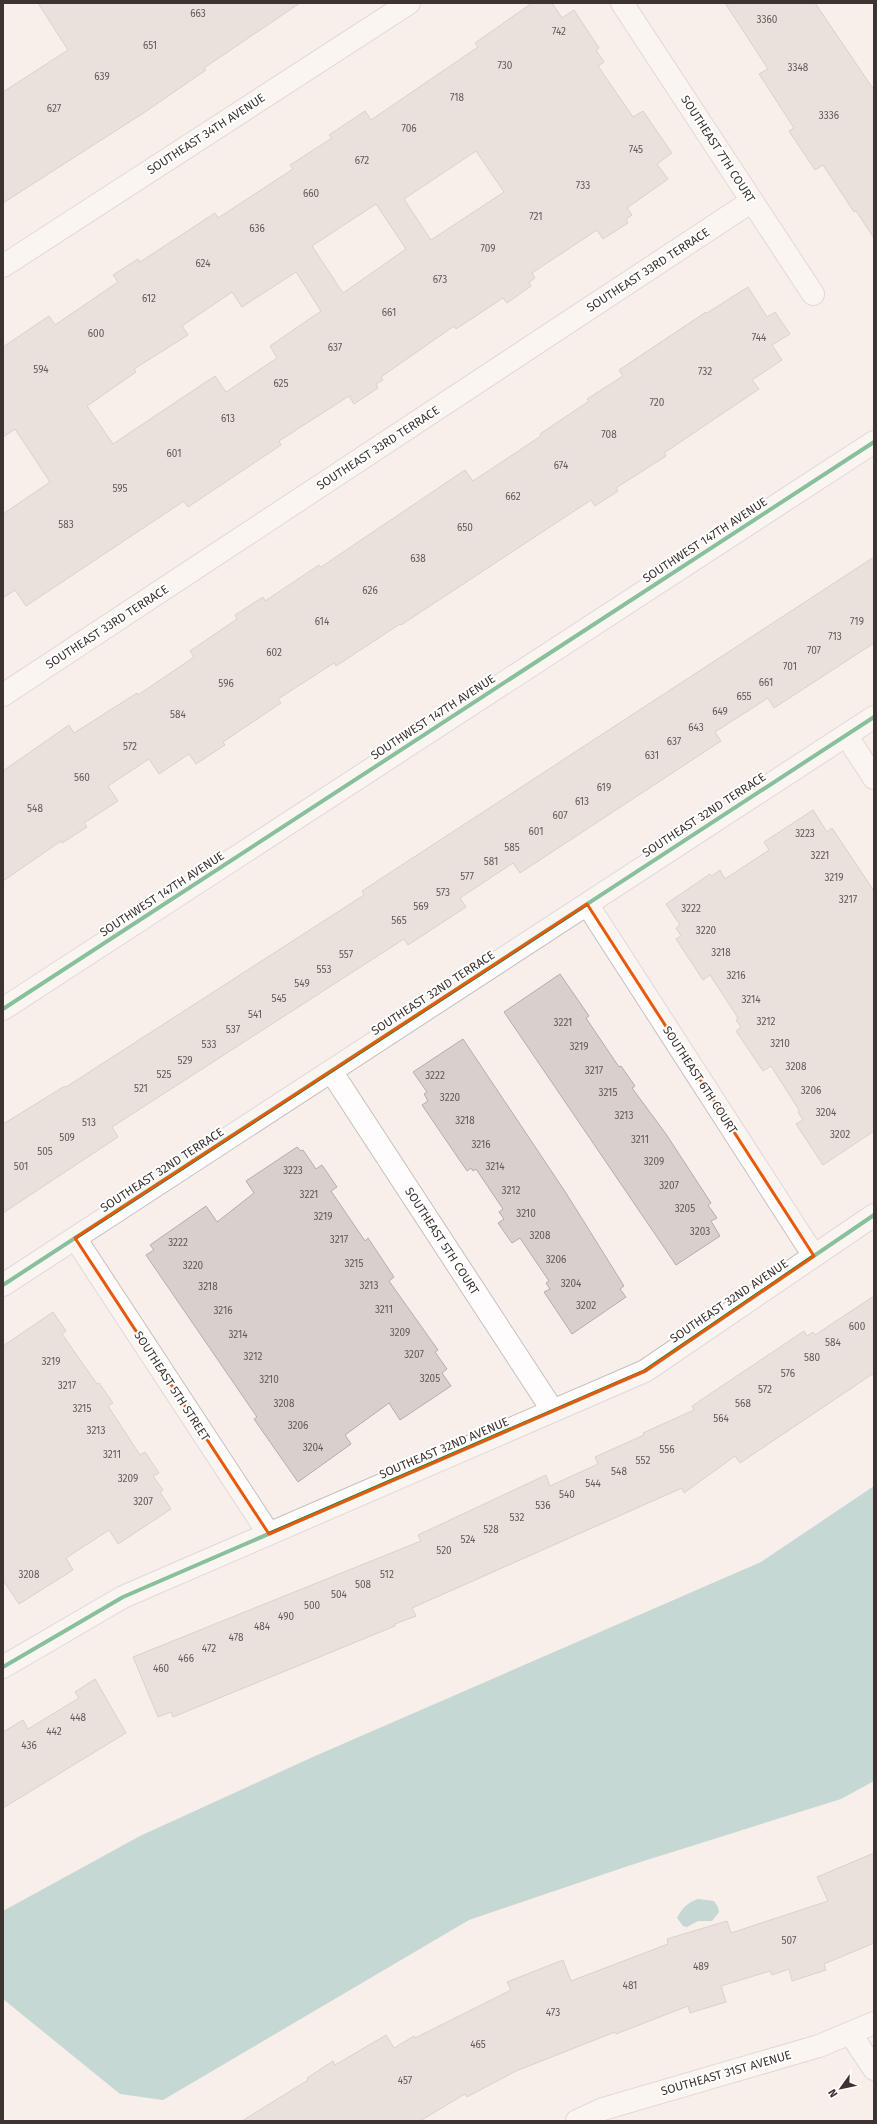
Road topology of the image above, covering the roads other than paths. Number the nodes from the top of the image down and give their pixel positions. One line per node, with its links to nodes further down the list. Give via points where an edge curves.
1 (409, 3): 4 (street, SOUTHEAST 34TH AVENUE)
2 (622, 3): 3 (street, SOUTHEAST 7TH COURT)
3 (752, 201): 5 (street, SOUTHEAST 7TH COURT); 7 (street, SOUTHEAST 33RD TERRACE)
4 (3, 266)
5 (813, 294)
6 (874, 442): 12 (street, SOUTHWEST 147TH AVENUE)
7 (3, 695)
8 (874, 717): 9 (street, SOUTHEAST 32ND TERRACE)
9 (846, 735): 10 (street); 11 (street, SOUTHEAST 32ND TERRACE)
10 (874, 778)
11 (587, 904): 13 (street, SOUTHEAST 32ND TERRACE); 16 (street, SOUTHEAST 6TH COURT)
12 (3, 1009)
13 (331, 1071): 15 (street, SOUTHEAST 32ND TERRACE); 18 (street, SOUTHEAST 5TH COURT)
14 (874, 1215): 16 (street, SOUTHEAST 32ND AVENUE)
15 (75, 1238): 17 (street, SOUTHEAST 32ND TERRACE); 19 (street, SOUTHEAST 5TH STREET)
16 (814, 1256): 18 (street, SOUTHEAST 32ND AVENUE, via 645,1371)
17 (3, 1285)
18 (553, 1411): 19 (street, SOUTHEAST 32ND AVENUE)
19 (269, 1534): 20 (street, SOUTHEAST 32ND AVENUE, via 123,1597)
20 (3, 1667)
21 (874, 2023): 22 (street, SOUTHEAST 31ST AVENUE)
22 (850, 2033): 23 (street); 24 (street, SOUTHEAST 31ST AVENUE, via 819,2046 603,2109)
23 (874, 2069)
24 (577, 2121)

